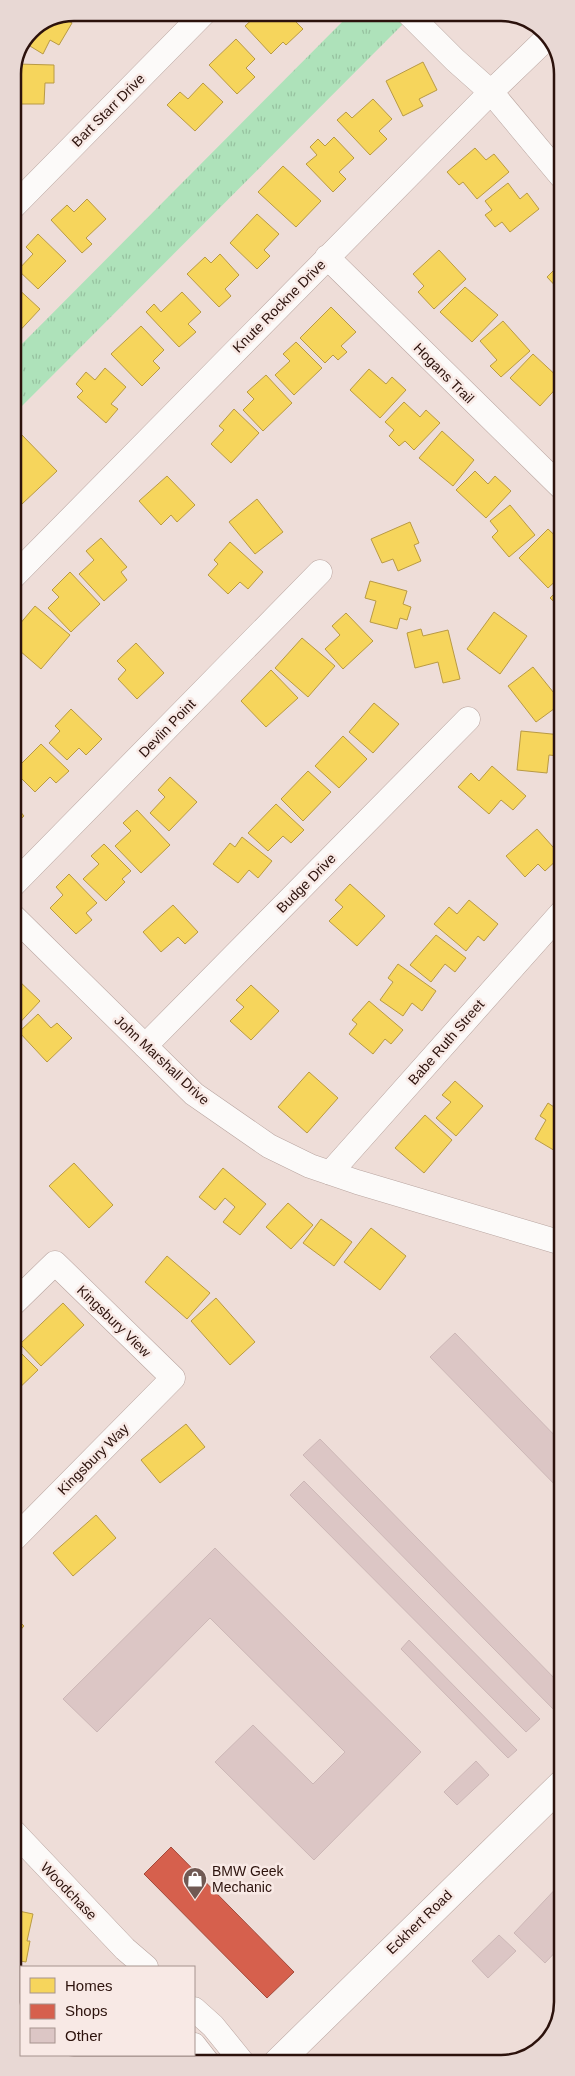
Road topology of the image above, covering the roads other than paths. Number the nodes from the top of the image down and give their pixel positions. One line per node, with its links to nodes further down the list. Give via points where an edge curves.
1 (196, 21): 6 (street, Bart Starr Drive)
2 (416, 21): 4 (street)
3 (543, 42): 4 (street, Knute Rockne Drive)
4 (491, 92): 5 (street); 7 (street, Knute Rockne Drive)
5 (554, 168)
6 (21, 199)
7 (327, 257): 8 (street, Hogans Trail); 9 (street, Knute Rockne Drive)
8 (554, 480)
9 (21, 569)
10 (320, 572): 12 (street, Devlin Point)
11 (468, 719): 15 (street, Budge Drive)
12 (21, 877)
13 (554, 921): 16 (street, Babe Ruth Street)
14 (21, 924): 15 (street, John Marshall Drive)
15 (145, 1046): 16 (street, John Marshall Drive, via 194,1094 236,1125 269,1146)
16 (330, 1173): 17 (street, John Marshall Drive)
17 (554, 1241)
18 (21, 1296): 19 (street, Kingsbury View, via 55,1263)
19 (173, 1378): 20 (street, Kingsbury Way)
20 (21, 1533)
21 (554, 1792): 27 (main road, Eckhert Road)
22 (21, 1840): 23 (street, Woodchase)
23 (131, 1958): 24 (street, Woodchase)
24 (144, 1966)
25 (195, 2010): 26 (street)
26 (237, 2055)
27 (285, 2055)

